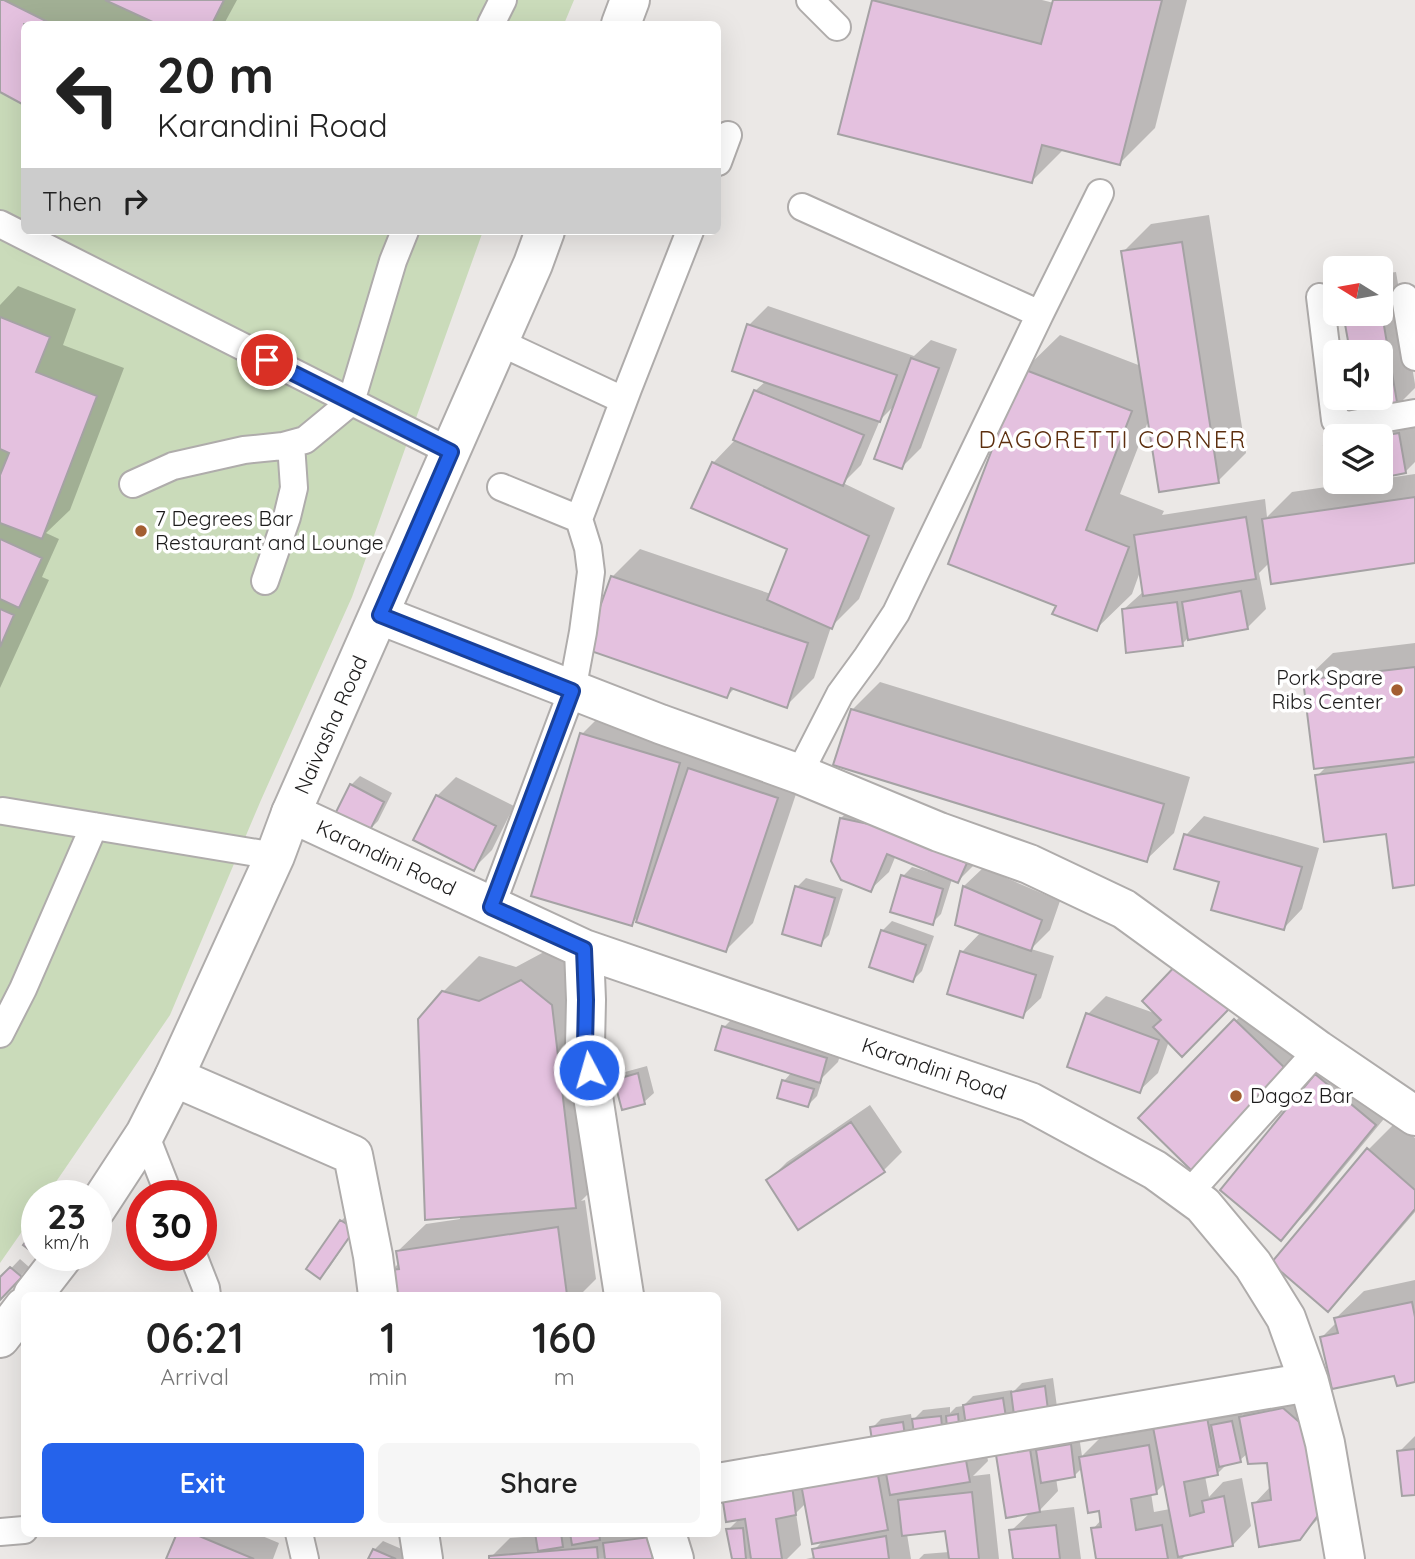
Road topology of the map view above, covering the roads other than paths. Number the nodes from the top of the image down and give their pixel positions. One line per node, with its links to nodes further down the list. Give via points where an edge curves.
1 (503, 0): 4 (lane)
2 (630, 0): 5 (street)
3 (810, 0): 6 (lane)
4 (492, 21)
5 (622, 21)
6 (837, 27)
7 (728, 135): 8 (lane)
8 (721, 154)
9 (1100, 193): 19 (lane)
10 (802, 207): 19 (lane)
11 (0, 224): 12 (lane)
12 (21, 235)
13 (22, 235): 23 (lane)
14 (403, 235): 23 (lane)
15 (544, 235): 20 (street, Naivasha Road)
16 (688, 235): 22 (lane)
17 (1320, 297): 24 (lane, via 1335,420 1347,425)
18 (1405, 297): 21 (lane)
19 (1040, 314): 33 (lane, via 896,613 840,694)
20 (499, 342): 22 (lane); 26 (street, Naivasha Road)
21 (1415, 357)
22 (623, 400): 29 (lane)
23 (351, 402): 25 (lane, via 305,440); 26 (lane)
24 (1415, 414)
25 (291, 443): 27 (lane, via 173,466); 30 (lane, via 294,488)
26 (451, 452): 31 (street, Naivasha Road)
27 (133, 484)
28 (501, 487): 29 (lane)
29 (579, 519): 32 (lane, via 591,572)
30 (265, 581)
31 (380, 615): 32 (street); 35 (street, Naivasha Road)
32 (572, 691): 33 (street); 38 (lane)
33 (799, 774): 41 (street, via 1029,864 1124,909)
34 (3, 811): 36 (lane)
35 (291, 813): 37 (street, Naivasha Road); 38 (street, Karandini Road)
36 (94, 826): 37 (lane); 40 (lane)
37 (275, 856): 42 (street, Naivasha Road)
38 (491, 907): 39 (street, Karandini Road)
39 (584, 949): 47 (street, Karandini Road, via 1030,1102 1155,1170); 53 (street, via 585,1045)
40 (0, 1034)
41 (1318, 1050): 43 (street); 47 (lane)
42 (174, 1077): 44 (street, Naivasha Road); 52 (street, via 353,1155)
43 (1415, 1116)
44 (145, 1134): 45 (lane); 46 (street, Naivasha Road)
45 (163, 1180)
46 (112, 1185)
47 (1188, 1194): 56 (street, Karandini Road, via 1203,1205 1252,1265 1286,1318)
48 (52, 1271): 50 (street)
49 (199, 1271): 51 (lane)
50 (35, 1292)
51 (207, 1292)
52 (379, 1292)
53 (624, 1292)
54 (21, 1311): 55 (street)
55 (0, 1338)
56 (1309, 1382): 57 (street); 66 (street, Karandini Road, via 1325,1443)
57 (721, 1482)
58 (21, 1530): 59 (lane)
59 (0, 1532)
60 (300, 1537): 63 (lane)
61 (420, 1537): 64 (street)
62 (667, 1537): 65 (street)
63 (305, 1559)
64 (423, 1559)
65 (674, 1559)
66 (1345, 1559)

